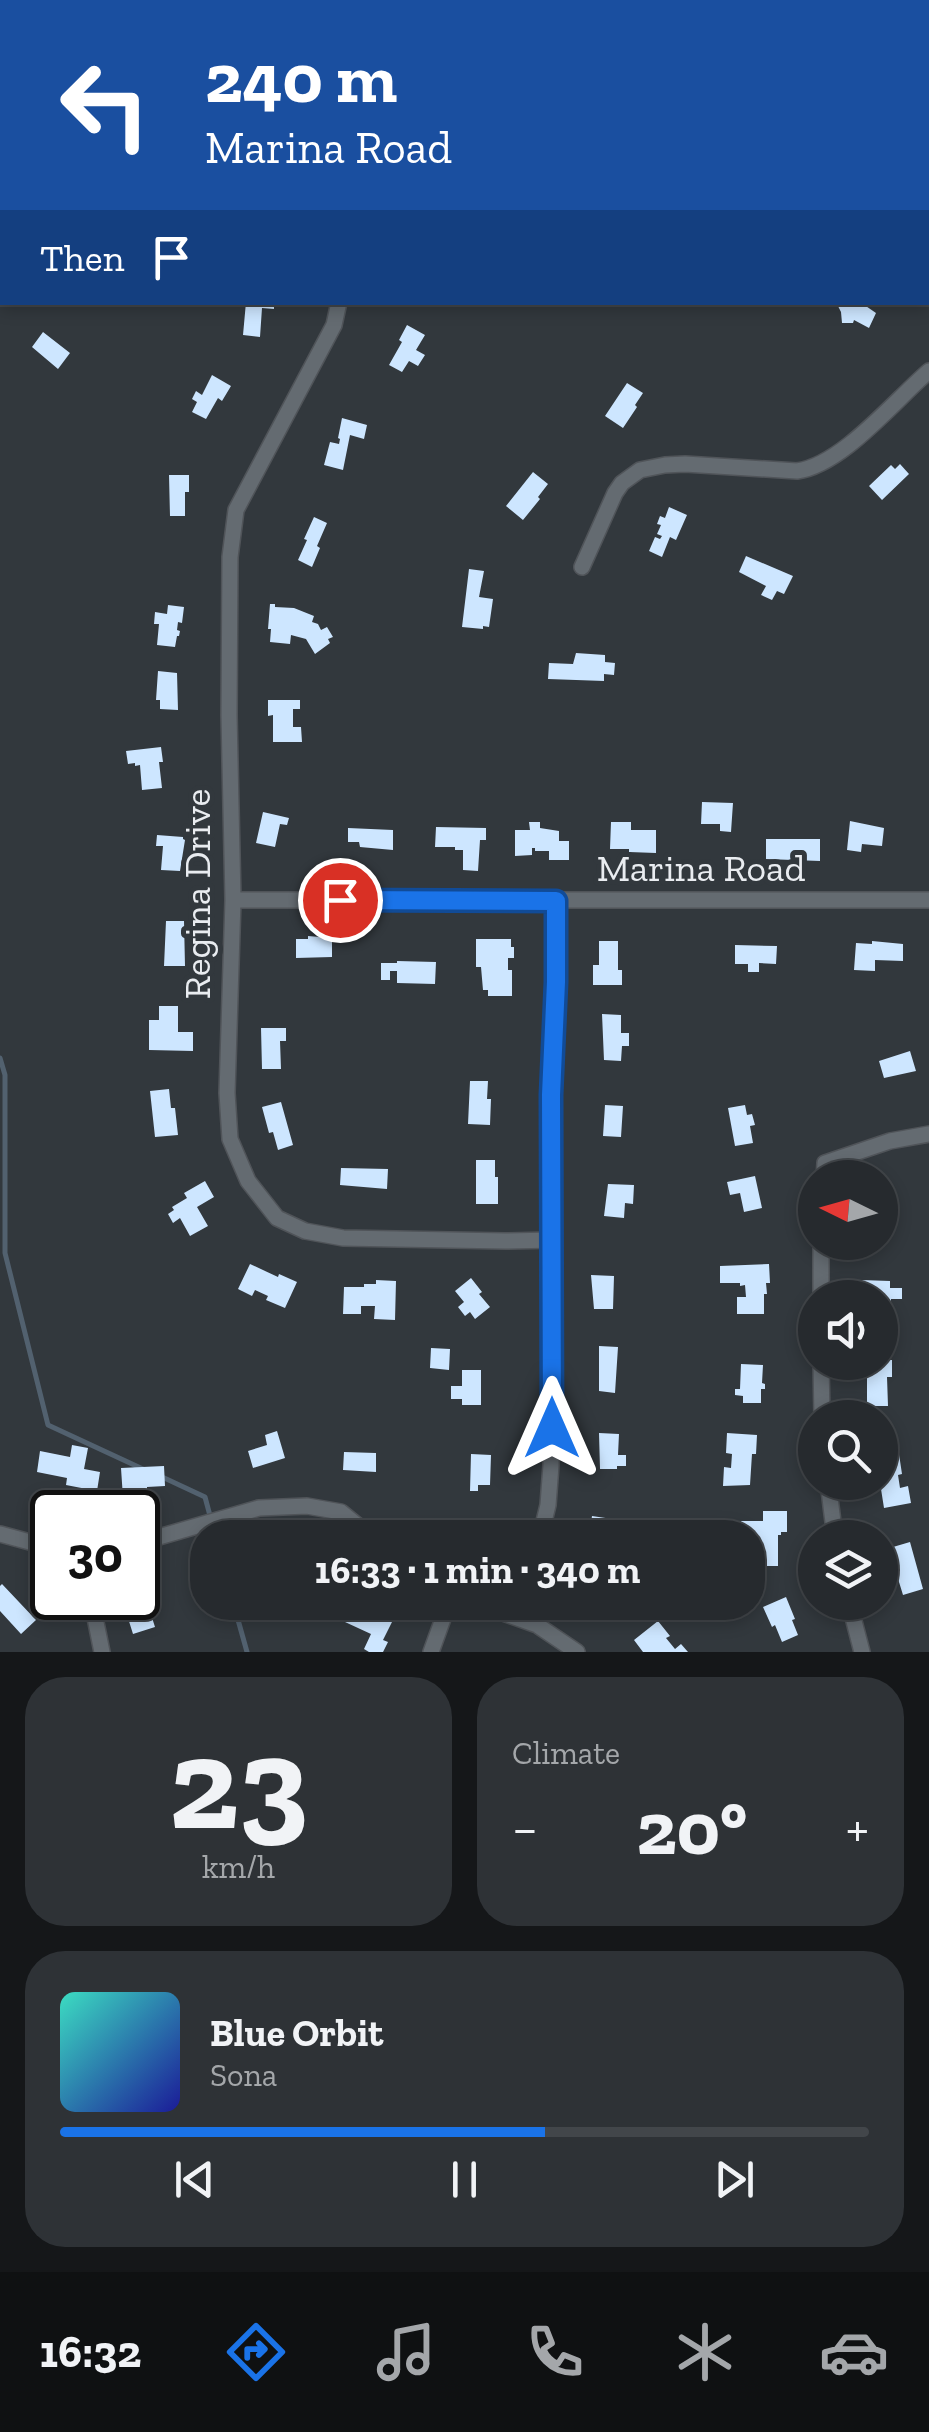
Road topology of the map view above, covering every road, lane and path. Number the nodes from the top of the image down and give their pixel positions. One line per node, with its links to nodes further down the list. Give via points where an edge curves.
1 (338, 305): 4 (street, Regina Drive, via 334,325 236,510 230,557)
2 (929, 372): 3 (street, via 850,444 810,469 684,464 640,470 615,493)
3 (582, 567)
4 (232, 900): 6 (street, Marina Road); 9 (street, Regina Drive, via 230,1138 248,1181 277,1218 343,1238)
5 (929, 900): 6 (street, Marina Road)
6 (556, 901): 9 (street)
7 (929, 1134): 8 (street)
8 (834, 1160)
9 (553, 1240): 12 (street)
10 (217, 1520): 11 (street, via 258,1508 307,1506)
11 (351, 1520)
12 (544, 1520)
13 (190, 1528): 15 (street)
14 (0, 1534): 16 (street)
15 (160, 1537)
16 (30, 1542)
17 (95, 1620): 21 (street)
18 (443, 1620): 22 (street)
19 (529, 1620): 23 (street)
20 (853, 1620): 24 (street)
21 (102, 1652)
22 (431, 1652)
23 (577, 1652)
24 (862, 1652)

